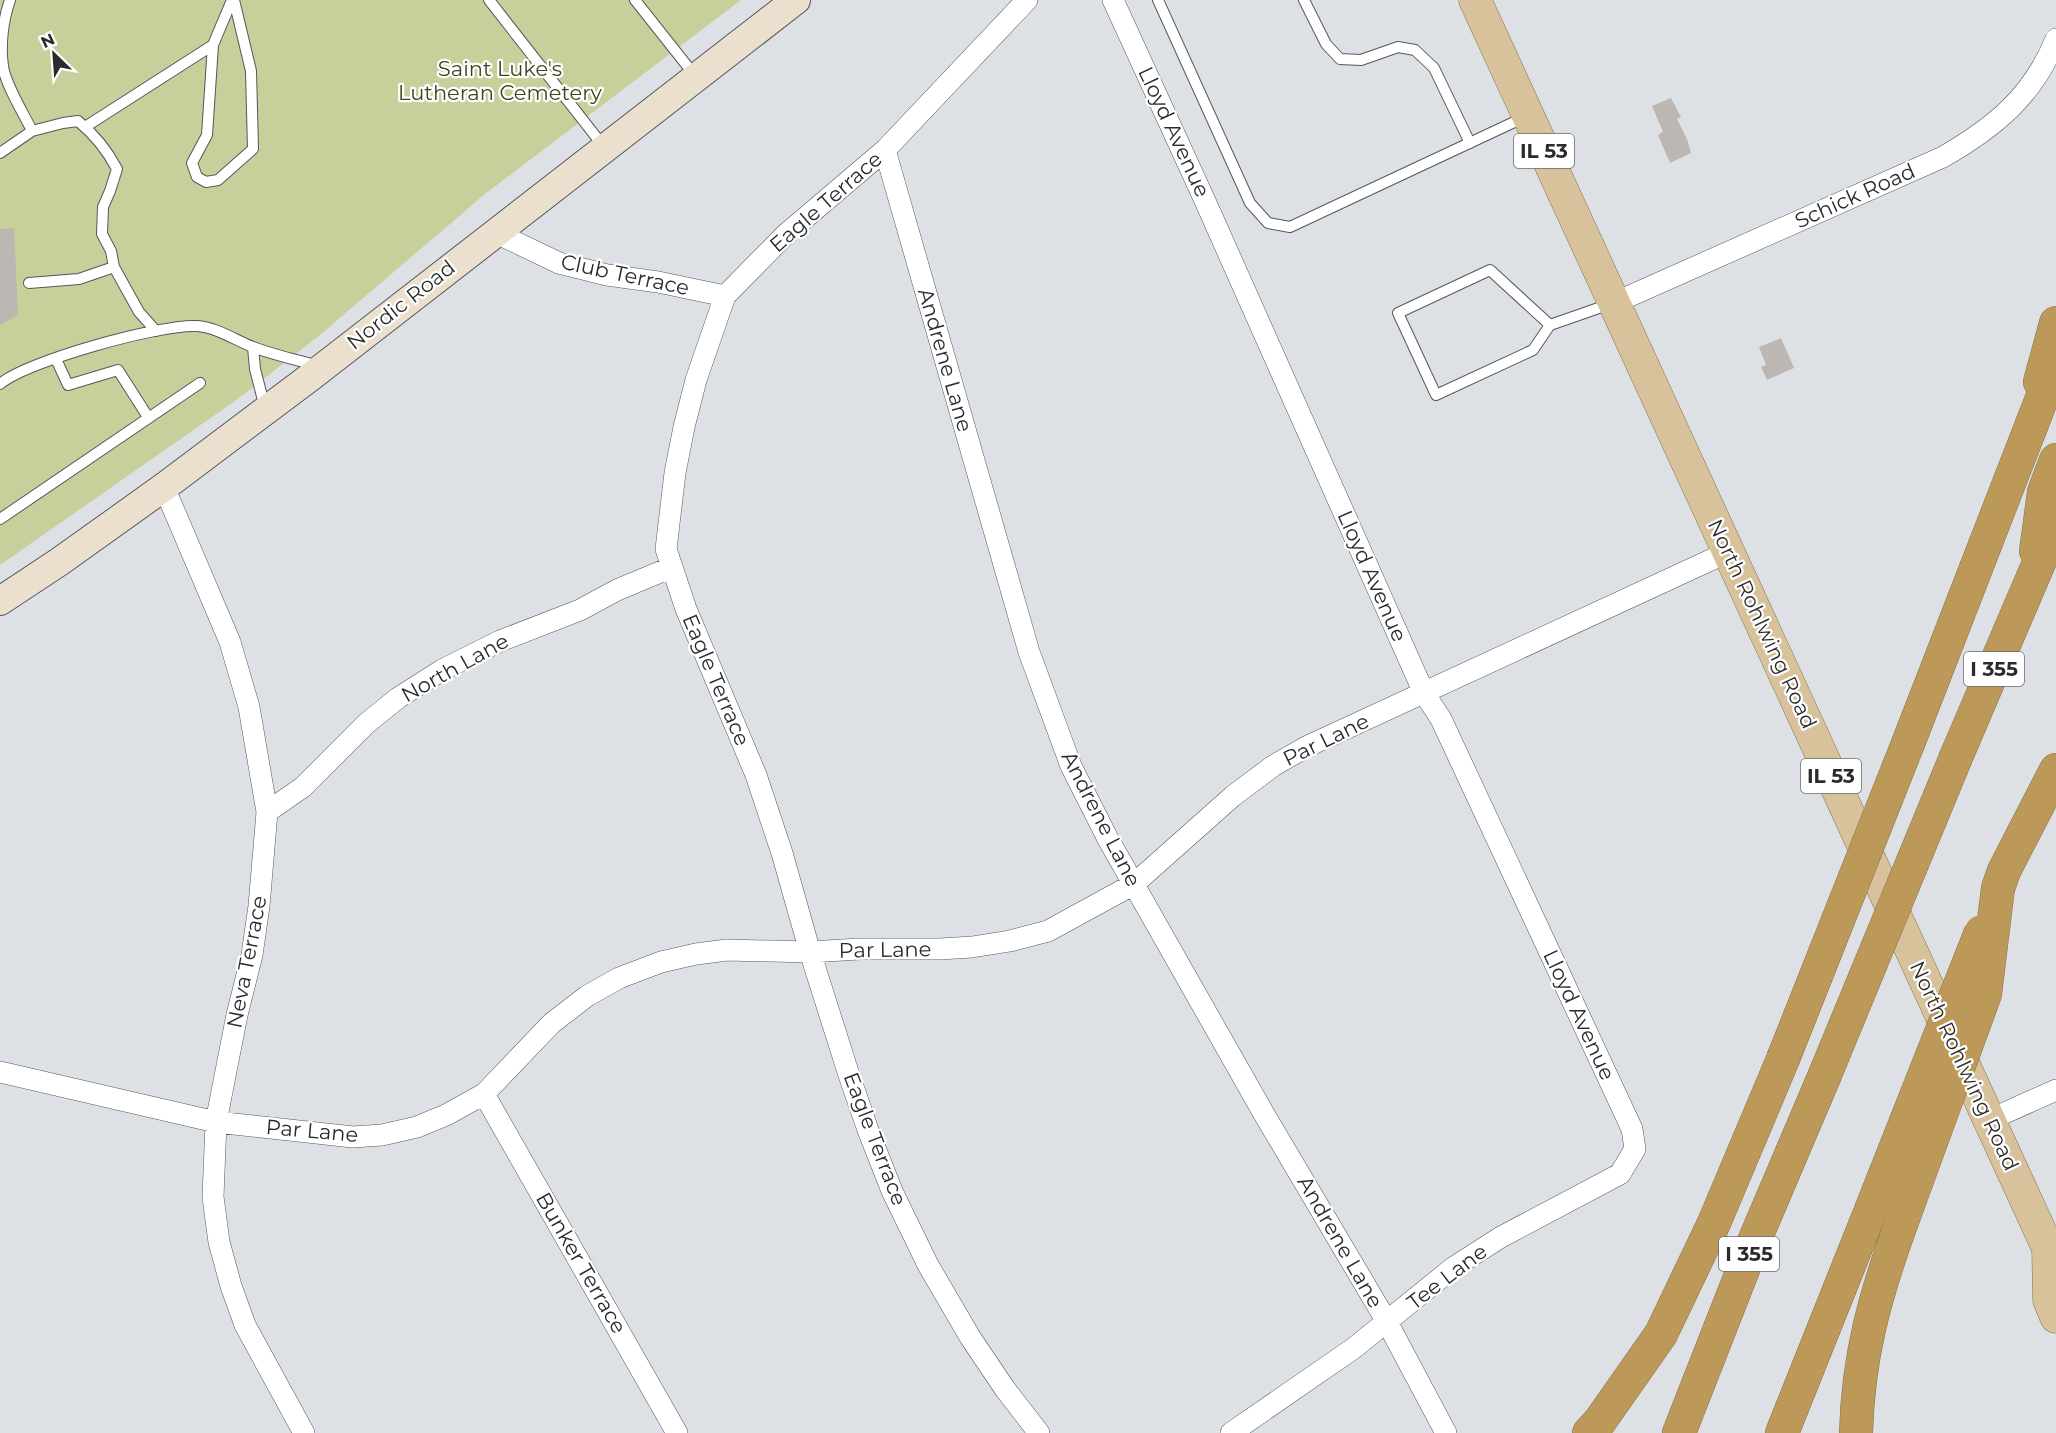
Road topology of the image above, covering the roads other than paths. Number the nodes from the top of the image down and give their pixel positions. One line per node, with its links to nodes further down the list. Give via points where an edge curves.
1 (10, 0): 16 (lane, via 2,40 3,68)
2 (233, 0): 12 (lane); 12 (lane, via 251,71 254,149 218,180 206,182 197,177 192,163 207,135)
3 (489, 0): 18 (lane)
4 (635, 0): 13 (lane)
5 (796, 0): 13 (street, Nordic Road)
6 (1027, 0): 19 (street, Eagle Terrace)
7 (1113, 0): 47 (street, Lloyd Avenue)
8 (1158, 0): 17 (lane, via 1250,203 1268,223 1290,227)
9 (1304, 0): 17 (lane, via 1326,44 1340,59 1361,60 1398,47 1415,50 1434,68)
10 (1475, 0): 14 (main road, North Rohlwing Road / IL 53)
11 (2056, 39): 25 (street, Schick Road, via 2030,86 2007,113 1976,138 1943,157)
12 (213, 45): 15 (lane)
13 (696, 77): 18 (street, Nordic Road)
14 (1528, 116): 17 (lane); 25 (main road, North Rohlwing Road / IL 53)
15 (85, 127): 16 (lane, via 78,121); 22 (lane, via 103,146 117,170 103,207 102,225)
16 (32, 131): 20 (lane)
17 (1470, 143)
18 (605, 147): 21 (street, Nordic Road)
19 (885, 150): 24 (street, Eagle Terrace, via 785,235); 51 (street, Andrene Lane, via 1029,652 1071,766)
20 (0, 153)
21 (494, 232): 24 (street, Club Terrace, via 559,263); 32 (street, Nordic Road)
22 (114, 267): 23 (lane, via 79,279); 28 (lane, via 139,312)
23 (29, 283)
24 (725, 296): 44 (street, Eagle Terrace, via 696,380 675,473 666,549)
25 (1614, 303): 27 (lane); 43 (main road, North Rohlwing Road / IL 53)
26 (2056, 323): 38 (highway)
27 (1550, 325): 27 (lane, via 1533,350 1436,394 1398,313 1490,270)
28 (156, 331): 29 (lane, via 198,326); 30 (lane)
29 (253, 347): 32 (lane); 36 (lane)
30 (56, 359): 33 (lane); 37 (lane, via 68,385 118,370)
31 (2056, 362): 38 (highway)
32 (322, 367): 36 (street, Nordic Road)
33 (5, 378): 35 (lane)
34 (200, 383): 37 (lane)
35 (0, 384)
36 (266, 410): 40 (street, Nordic Road)
37 (148, 417): 41 (lane)
38 (2019, 456): 67 (highway, bridge, via 1783,1059 1714,1223 1661,1334)
39 (2056, 460): 45 (highway, via 2043,492)
40 (164, 487): 46 (street, Nordic Road); 49 (street, Neva Terrace, via 230,642 249,707)
41 (0, 519)
42 (2056, 524): 45 (highway, I 355)
43 (1728, 552): 47 (street, Par Lane); 56 (main road, North Rohlwing Road / IL 53)
44 (672, 567): 49 (street, North Lane, via 580,610 500,640 442,670 367,723 303,787); 52 (street, Eagle Terrace, via 756,775)
45 (2032, 582): 68 (highway, I 355, bridge, via 1753,1244)
46 (0, 601)
47 (1424, 693): 51 (street, Par Lane, via 1273,766 1233,796); 58 (street, Lloyd Avenue, via 1441,718 1632,1128)
48 (2056, 770): 50 (highway)
49 (267, 812): 57 (street, Neva Terrace, via 252,955)
50 (2001, 880): 69 (highway, bridge); 70 (highway, bridge, via 1985,994 1882,1276 1864,1343)
51 (1134, 884): 52 (street, Par Lane, via 1048,931 1010,941 940,949); 61 (street, Andrene Lane)
52 (810, 952): 55 (street, Par Lane, via 696,954 619,978 552,1023); 65 (street, Eagle Terrace, via 892,1191 928,1265 970,1337)
53 (0, 1072): 57 (street, Par Lane)
54 (2056, 1090): 56 (street)
55 (484, 1094): 57 (street, Par Lane, via 417,1127 382,1135 353,1137); 64 (street, Bunker Terrace)
56 (1989, 1120): 59 (main road, North Rohlwing Road / IL 53)
57 (216, 1122): 63 (street, Neva Terrace, via 213,1197 219,1242 231,1286 245,1325)
58 (1635, 1149): 61 (street, Tee Lane, via 1620,1174 1501,1237 1454,1267)
59 (2052, 1253): 60 (main road, North Rohlwing Road / IL 53, via 2049,1300)
60 (2056, 1317)
61 (1387, 1322): 62 (street, Tee Lane); 66 (street, Andrene Lane)
62 (1244, 1429)
63 (304, 1433)
64 (677, 1433)
65 (1039, 1433)
66 (1446, 1433)
67 (1589, 1433)
68 (1679, 1433)
69 (1782, 1433)
70 (1856, 1433)

